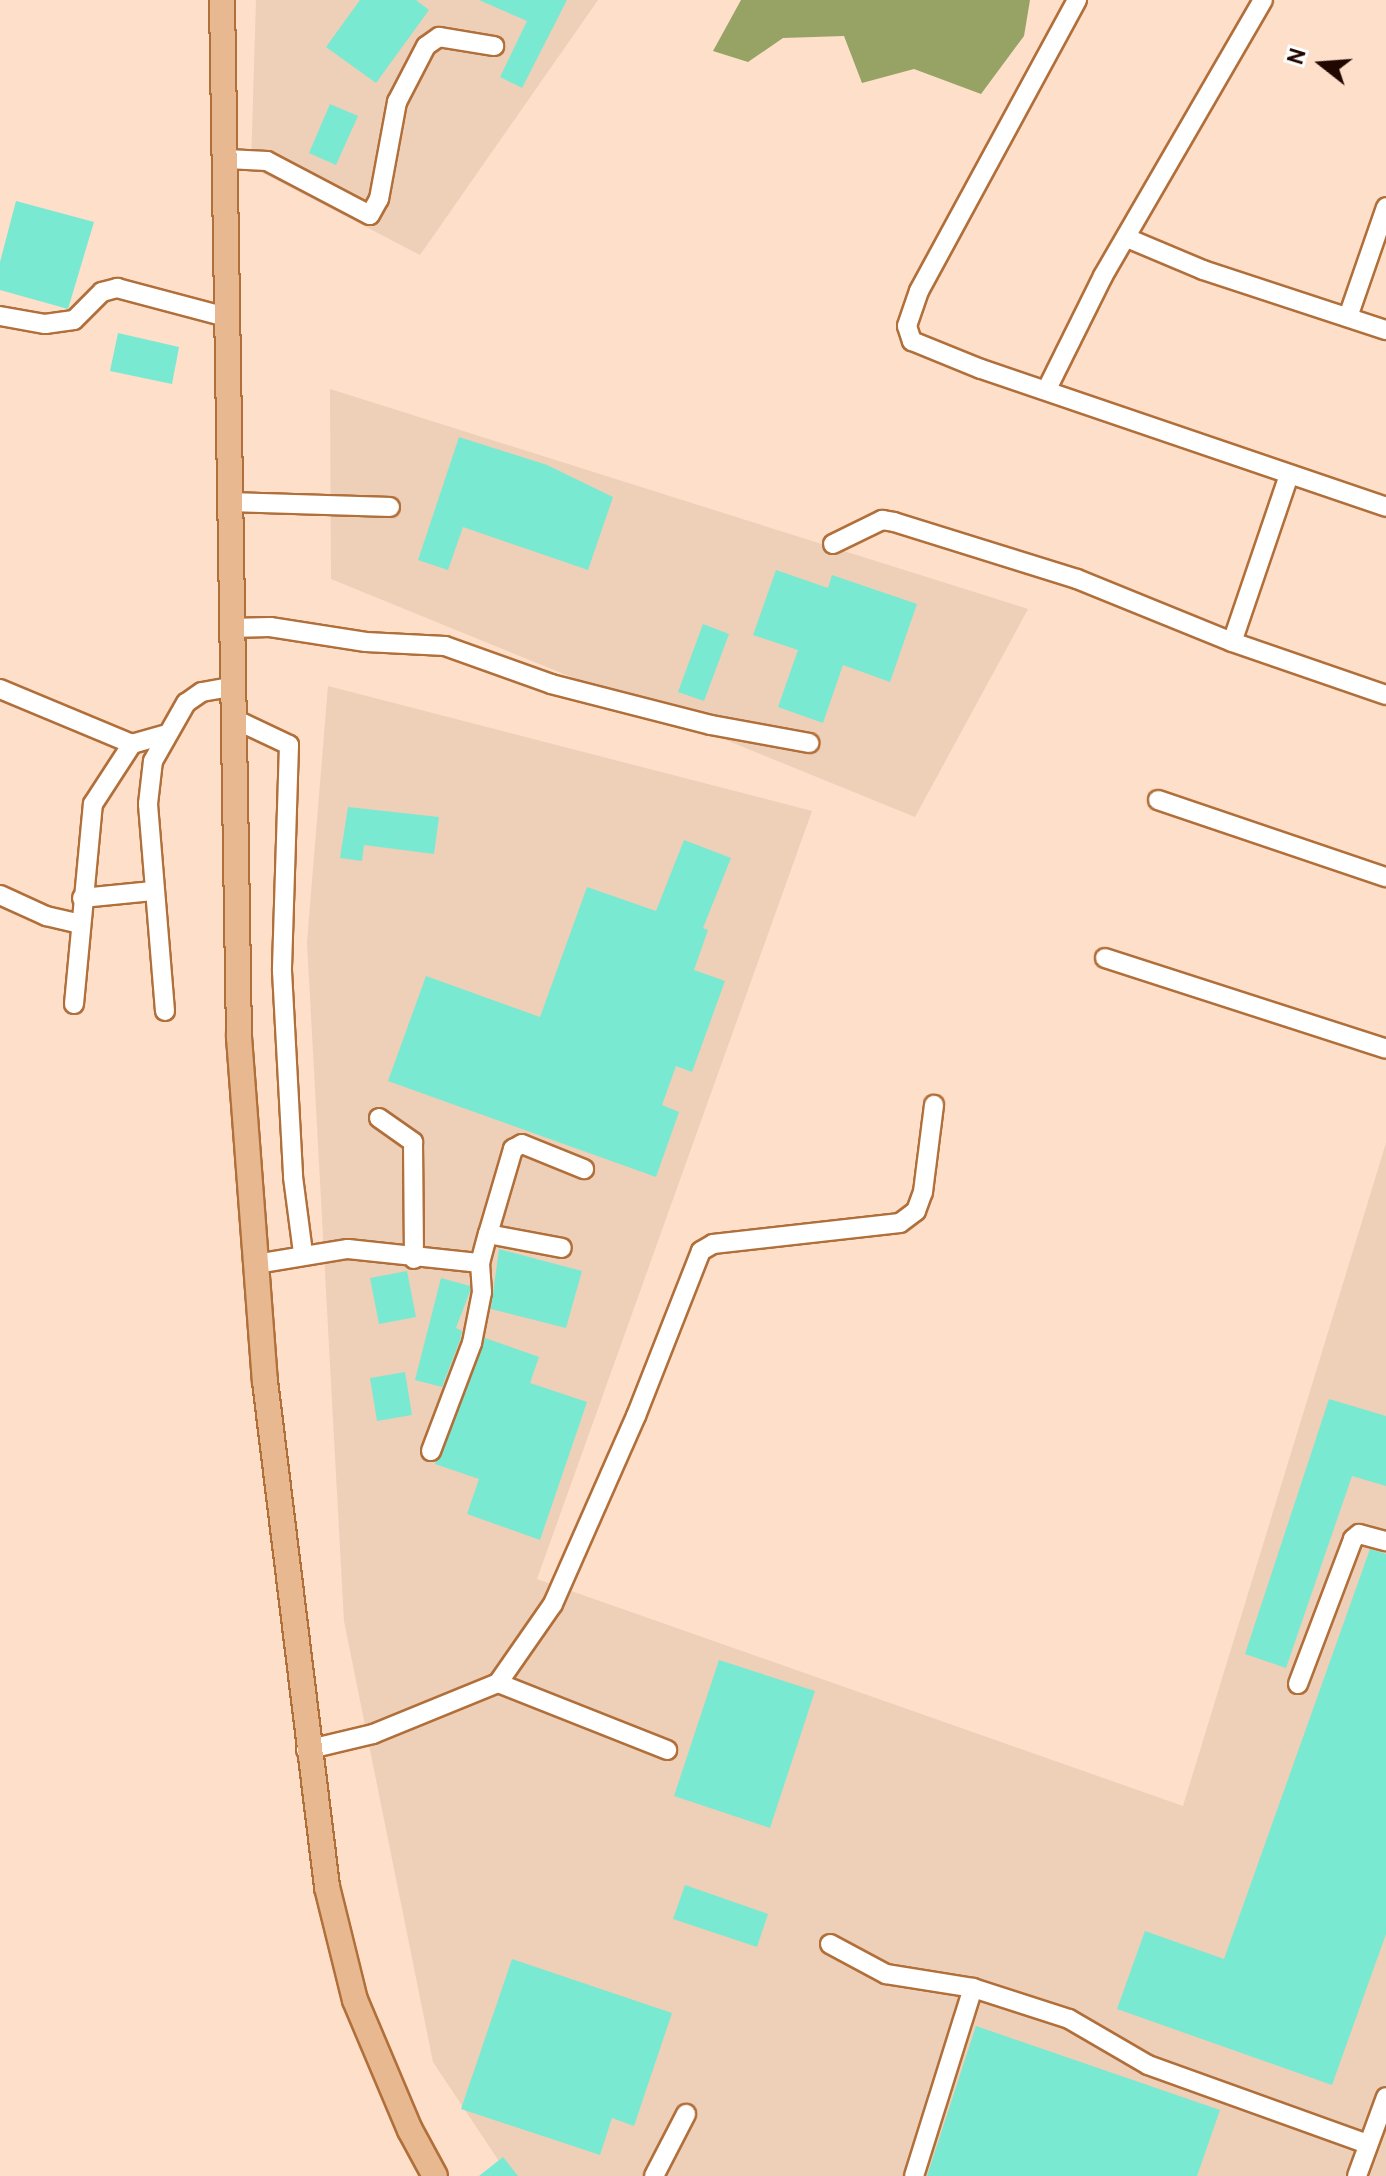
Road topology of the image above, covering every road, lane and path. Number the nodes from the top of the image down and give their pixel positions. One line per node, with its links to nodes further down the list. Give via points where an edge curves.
1 (222, 0): 5 (main road)
2 (1077, 0): 12 (street, via 919,291 907,326 912,341 929,350)
3 (1263, 0): 7 (street)
4 (494, 46): 5 (street, via 439,37 426,46 397,102 379,199 370,215 267,161)
5 (227, 159): 9 (main road)
6 (1386, 207): 10 (street)
7 (1127, 238): 10 (street, via 1203,270); 12 (street)
8 (0, 316): 9 (street, via 45,324 74,320 102,292 117,288)
9 (226, 317): 14 (main road)
10 (1348, 317): 11 (street)
11 (1386, 330)
12 (1047, 389): 13 (street)
13 (1289, 475): 16 (street); 19 (street)
14 (230, 502): 15 (street); 18 (main road)
15 (390, 507)
16 (1386, 507)
17 (833, 544): 19 (street, via 882,520 894,522 1077,579)
18 (230, 628): 20 (main road); 25 (street, via 270,627 366,642 445,646 551,684 711,725)
19 (1232, 642): 22 (street)
20 (230, 687): 23 (main road); 24 (street, via 202,692 186,703)
21 (0, 689): 26 (street)
22 (1386, 695)
23 (232, 718): 42 (street, via 289,745 282,971 293,1177); 45 (main road, via 239,1037)
24 (164, 735): 26 (street); 29 (street, via 153,761 148,804)
25 (809, 743)
26 (132, 744): 31 (street, via 93,804)
27 (1158, 800): 28 (street)
28 (1386, 877)
29 (153, 891): 31 (street); 35 (street)
30 (0, 895): 32 (street, via 46,916)
31 (82, 898): 32 (street)
32 (80, 924): 34 (street)
33 (1105, 958): 36 (street)
34 (74, 1004)
35 (165, 1011)
36 (1386, 1049)
37 (934, 1105): 48 (street, via 923,1192 916,1211 900,1223 713,1244 701,1251 553,1604)
38 (379, 1118): 43 (street, via 413,1142)
39 (584, 1169): 40 (street, via 522,1144 513,1149)
40 (488, 1234): 41 (street); 44 (street)
41 (562, 1248)
42 (303, 1253): 43 (street, via 348,1249); 45 (street)
43 (414, 1259): 44 (street)
44 (480, 1263): 46 (street, via 482,1292 472,1343)
45 (256, 1264): 50 (main road)
46 (431, 1451)
47 (1386, 1541): 49 (street, via 1363,1534 1353,1539)
48 (498, 1683): 50 (street, via 373,1734); 51 (street)
49 (1298, 1684)
50 (306, 1750): 57 (main road, via 327,1887 355,2000)
51 (667, 1750)
52 (830, 1944): 53 (street, via 886,1974)
53 (973, 1988): 56 (street, via 1069,2019 1148,2065); 59 (street)
54 (1386, 2097): 56 (street)
55 (686, 2114): 58 (street)
56 (1368, 2144): 60 (street)
57 (435, 2176)
58 (654, 2176)
59 (914, 2176)
60 (1357, 2176)

